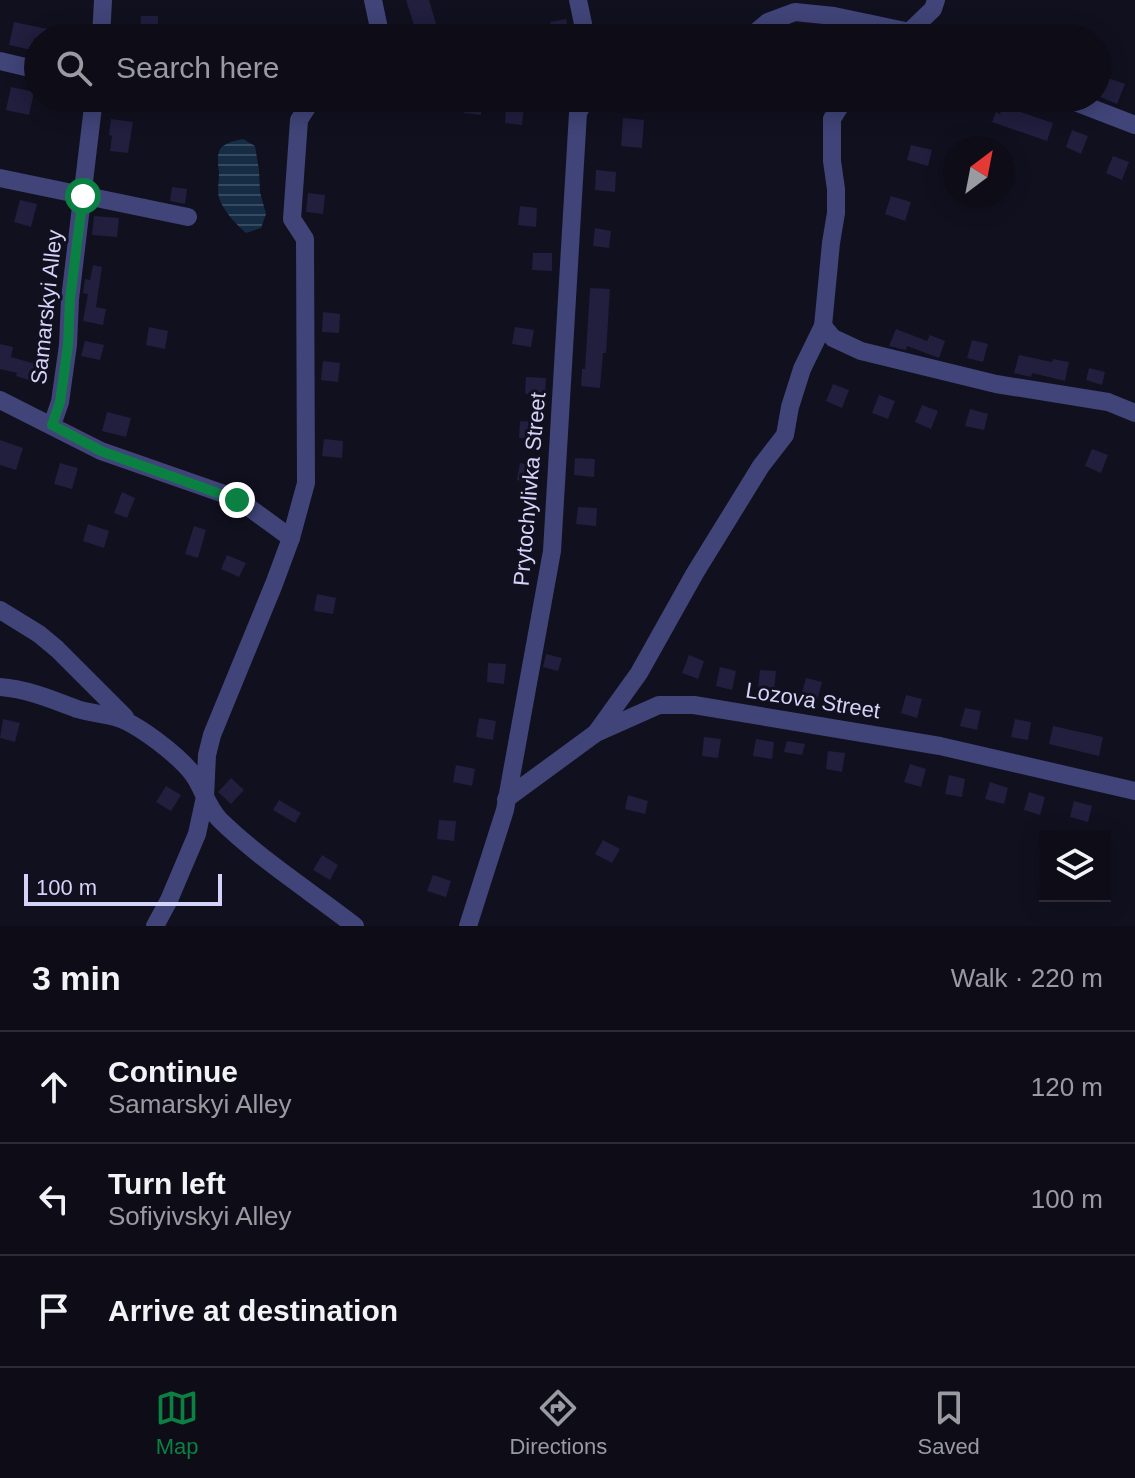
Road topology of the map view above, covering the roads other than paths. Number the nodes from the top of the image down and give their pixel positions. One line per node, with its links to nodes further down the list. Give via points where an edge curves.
1 (103, 0): 6 (street)
2 (373, 0): 7 (street)
3 (578, 0): 8 (street)
4 (936, 0): 11 (street)
5 (793, 6): 9 (street); 10 (street)
6 (102, 24)
7 (378, 24)
8 (583, 24)
9 (766, 24)
10 (865, 24)
11 (921, 24)
12 (0, 61): 13 (street)
13 (24, 67)
14 (92, 112): 21 (street, Samarskyi Alley)
15 (304, 112): 27 (street, via 299,120 292,219 305,239 306,483)
16 (579, 112): 36 (street, Prytochylivka Street, via 552,551)
17 (836, 112): 23 (street, via 832,119 836,213)
18 (1101, 112): 19 (street)
19 (1135, 125)
20 (0, 178): 21 (street)
21 (83, 196): 22 (street); 26 (street, Samarskyi Alley, via 68,345)
22 (188, 217)
23 (823, 326): 25 (street, via 833,338 861,351 996,384 1108,402); 29 (street, via 802,369 785,435 695,573)
24 (0, 400): 26 (street)
25 (1135, 413)
26 (52, 425): 27 (street, via 101,451 227,495)
27 (291, 538): 35 (street, via 212,735)
28 (0, 610): 32 (street, via 57,649)
29 (639, 673): 31 (street, via 646,694); 33 (street)
30 (0, 687): 32 (street)
31 (659, 705): 33 (street, Lozova Street); 34 (street, Lozova Street, via 694,705 940,746)
32 (132, 723): 35 (street, via 188,768)
33 (596, 733): 36 (street, Lozova Street)
34 (1135, 791)
35 (205, 797): 37 (street, via 197,834); 38 (street, via 230,829)
36 (506, 799): 39 (street, Prytochylivka Street)
37 (155, 926)
38 (355, 926)
39 (468, 926)

